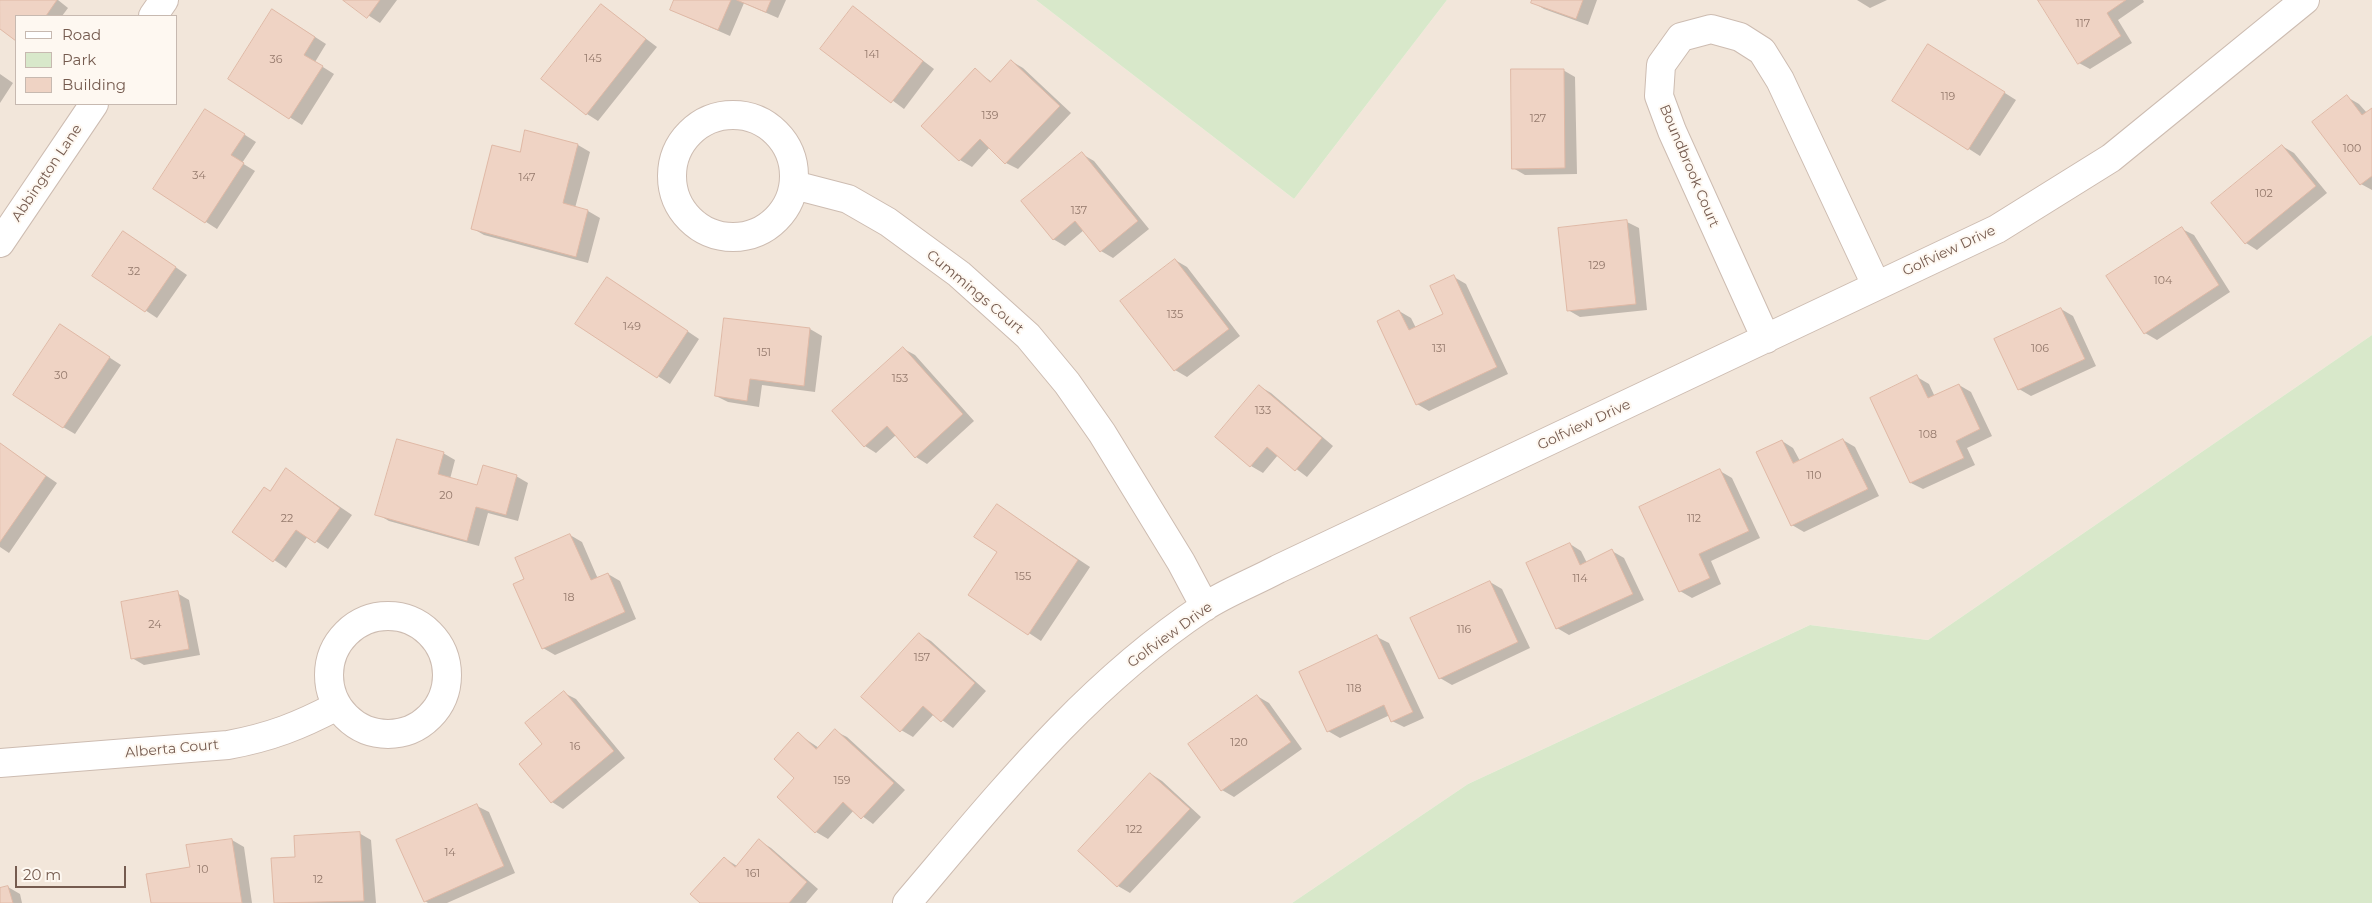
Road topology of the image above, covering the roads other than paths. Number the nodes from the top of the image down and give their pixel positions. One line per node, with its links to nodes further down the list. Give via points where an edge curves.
1 (164, 0): 3 (street)
2 (2306, 0): 7 (street, Golfview Drive, via 2112,158 1996,229)
3 (154, 15)
4 (93, 105): 6 (street, Abbington Lane)
5 (794, 185): 5 (street, via 794,164 786,144 772,128 754,118 733,114 714,118 696,127 674,158 672,178 676,197 685,214 699,227 717,236 736,238 757,233 775,222 788,205); 9 (street, Cummings Court, via 848,199 888,222 959,274 1028,336 1102,433)
6 (0, 243)
7 (1876, 285): 8 (street, Golfview Drive); 8 (street, Boundbrook Court, via 1780,80 1762,51 1740,37 1711,28 1681,37 1662,65 1659,96)
8 (1766, 340): 9 (street, Golfview Drive, via 1278,569)
9 (1205, 607): 12 (street, Golfview Drive, via 1113,677 1067,720)
10 (337, 706): 10 (street, via 351,722 369,732 389,735 410,731 428,720 441,705 447,685 447,664 440,645 428,630 412,620 394,616 375,617 358,624 343,636 333,652 329,670 330,689); 11 (street, Alberta Court, via 302,725 265,738 228,745)
11 (0, 763)
12 (907, 903)

